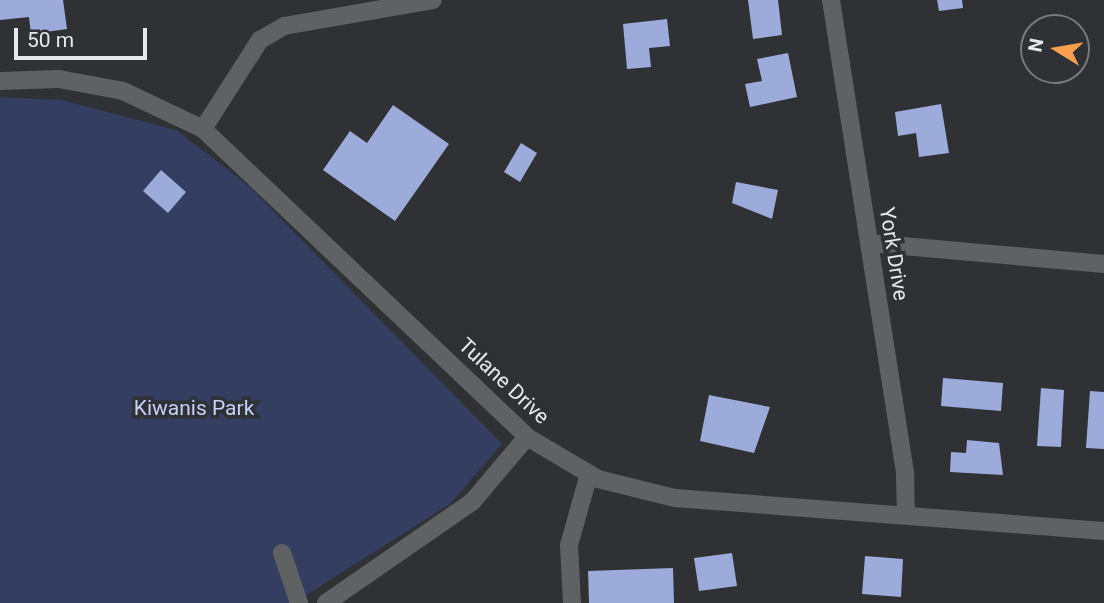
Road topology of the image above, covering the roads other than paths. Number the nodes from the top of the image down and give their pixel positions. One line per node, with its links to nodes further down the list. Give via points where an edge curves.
1 (433, 0): 4 (street, via 284,26 260,40)
2 (831, 0): 5 (street, York Drive)
3 (0, 80): 4 (street, Tulane Drive, via 58,79 123,91)
4 (203, 129): 7 (street, Tulane Drive)
5 (869, 243): 6 (street); 9 (street, York Drive)
6 (1104, 264)
7 (527, 437): 8 (street, Tulane Drive); 13 (street, via 472,502)
8 (589, 474): 9 (street, Tulane Drive, via 675,498); 14 (street, via 571,533)
9 (906, 515): 10 (street, Tulane Drive)
10 (1104, 531)
11 (282, 553): 12 (street)
12 (299, 603)
13 (326, 603)
14 (572, 603)

